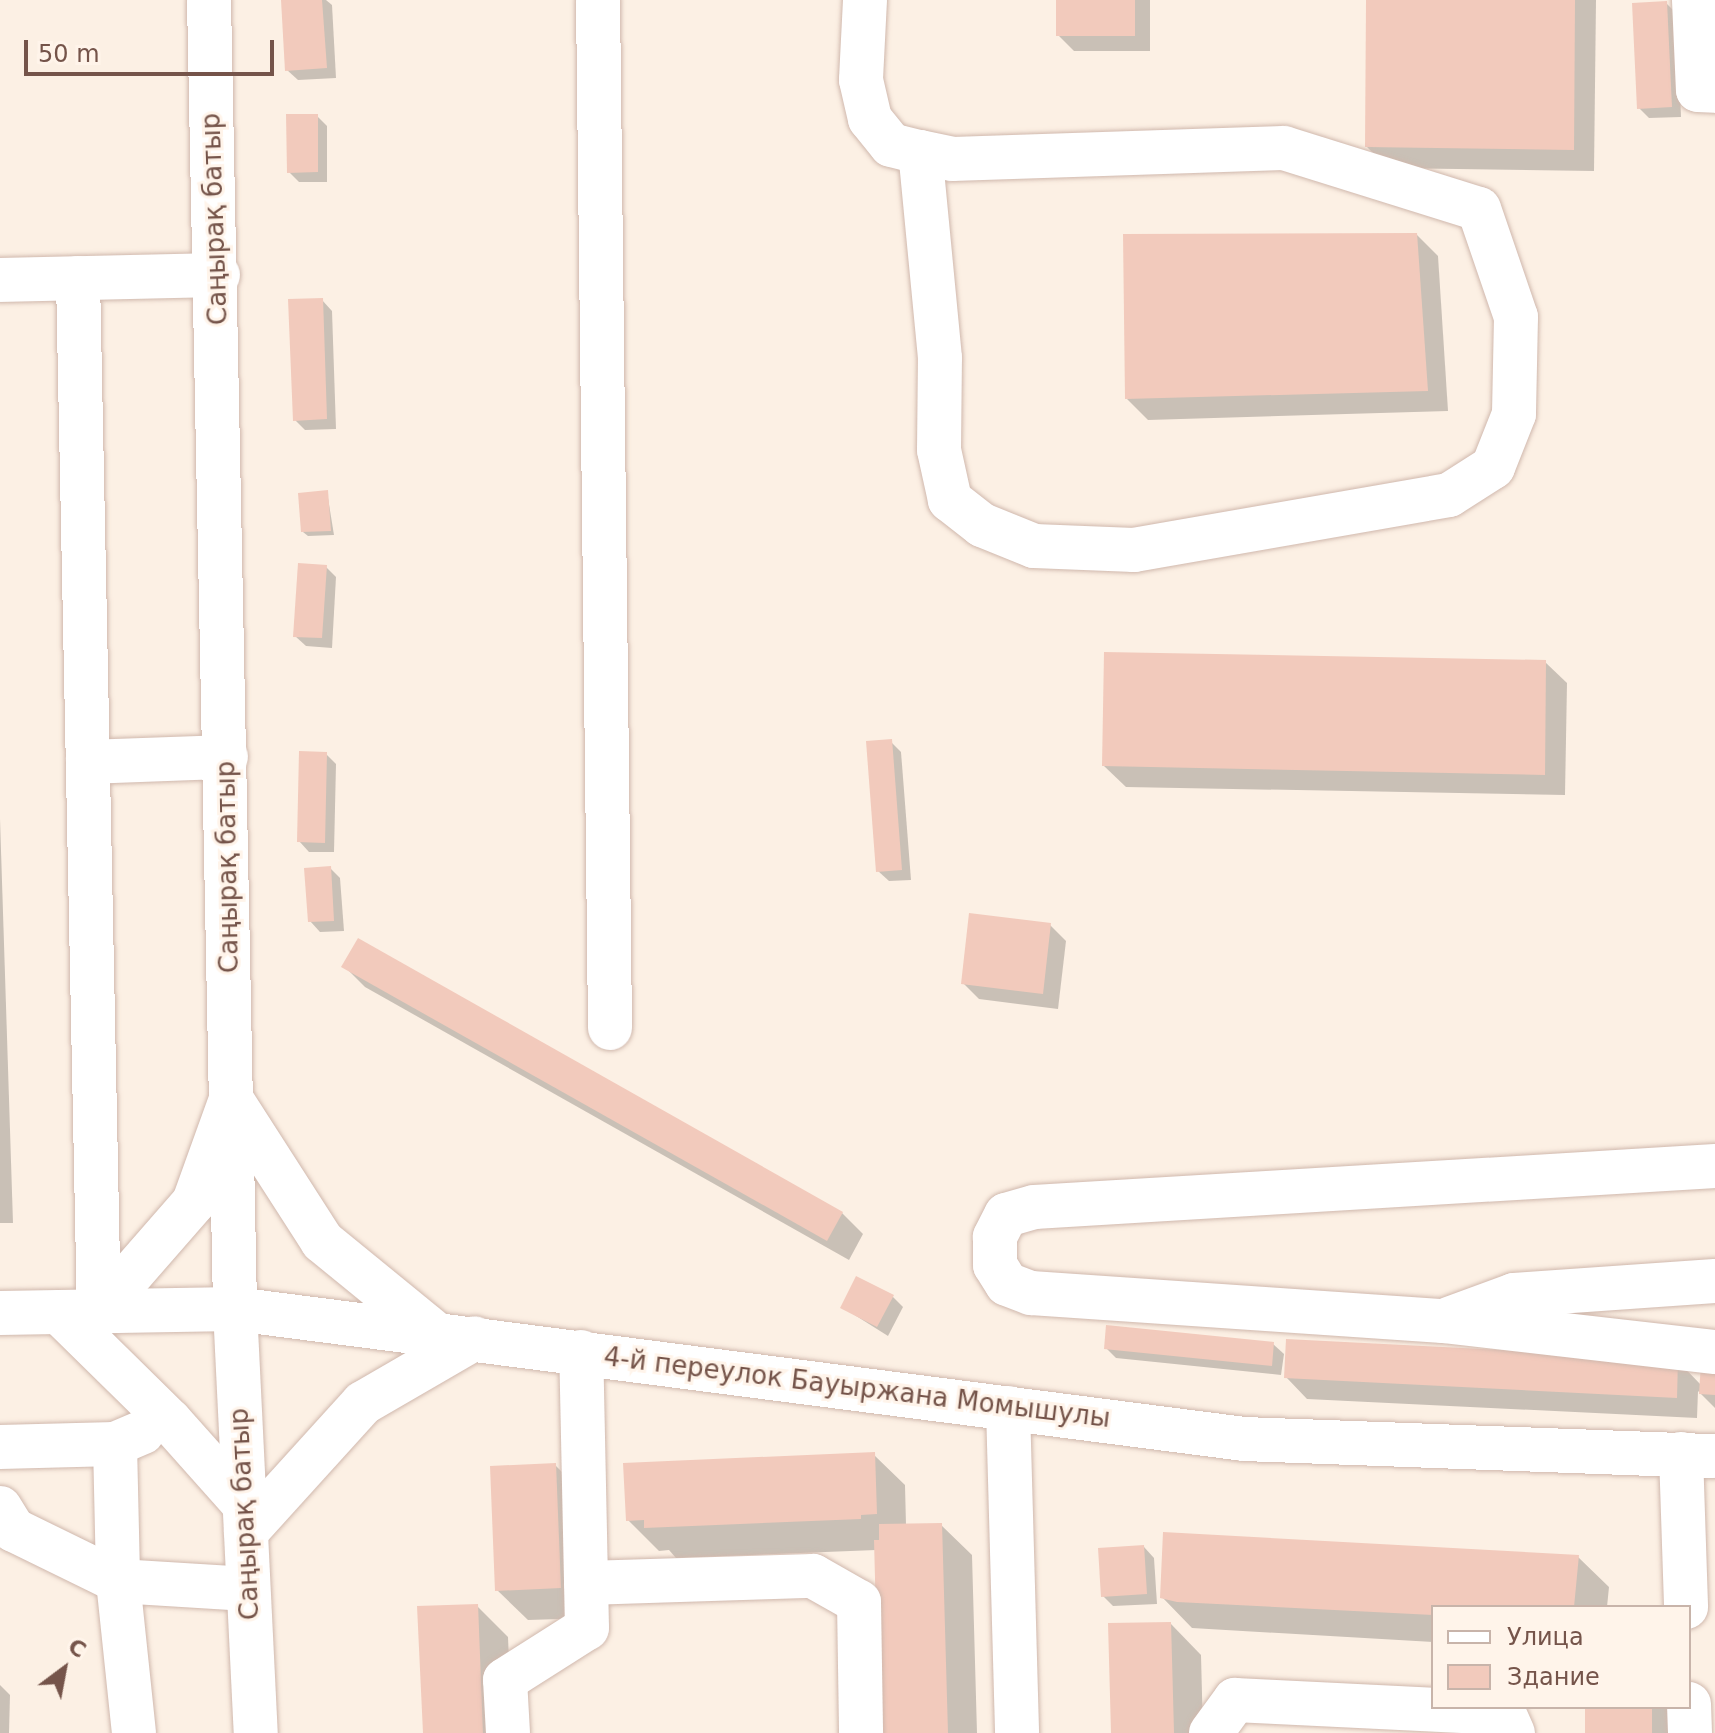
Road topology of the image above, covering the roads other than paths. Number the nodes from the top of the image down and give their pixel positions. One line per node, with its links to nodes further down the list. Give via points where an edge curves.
1 (209, 0): 7 (street, Саңырақ батыр)
2 (598, 0): 12 (street)
3 (865, 0): 6 (street, via 861,80 870,119 891,145)
4 (1694, 0): 5 (street, via 1698,90)
5 (1715, 91)
6 (920, 152): 6 (street, via 940,358 939,450 950,500 982,525 1034,546 1134,550 1449,495 1493,467 1514,414 1516,317 1479,209 1284,148 952,159)
7 (218, 275): 8 (street); 10 (street, Саңырақ батыр)
8 (78, 278): 9 (street); 11 (street)
9 (0, 280)
10 (226, 757): 11 (street); 13 (street, Саңырақ батыр)
11 (88, 762): 17 (street)
12 (610, 1028)
13 (231, 1099): 16 (street, Саңырақ батыр); 17 (street, via 194,1202); 20 (street, via 322,1241)
14 (1715, 1166): 19 (street, via 1034,1207 1006,1215 995,1237 995,1265 1007,1284 1031,1293)
15 (1715, 1281): 19 (street, via 1514,1295)
16 (235, 1309): 17 (street, 4-й переулок Бауыржана Момышулы); 20 (street, 4-й переулок Бауыржана Момышулы); 29 (street, Саңырақ батыр)
17 (79, 1312): 18 (street, 4-й переулок Бауыржана Момышулы); 24 (street)
18 (0, 1313)
19 (1443, 1321): 22 (street)
20 (455, 1335): 21 (street, 4-й переулок Бауыржана Момышулы); 29 (street, via 363,1403)
21 (581, 1352): 23 (street, 4-й переулок Бауыржана Момышулы); 31 (street)
22 (1715, 1352)
23 (1008, 1408): 27 (street, 4-й переулок Бауыржана Момышулы, via 1244,1439); 39 (street)
24 (170, 1421): 25 (street); 29 (street)
25 (115, 1444): 26 (street); 30 (street)
26 (0, 1447)
27 (1698, 1455): 33 (street)
28 (0, 1508): 30 (street, via 14,1530)
29 (245, 1518): 32 (street, Саңырақ батыр)
30 (118, 1581): 32 (street); 35 (street)
31 (586, 1583): 37 (street, via 587,1628 505,1680); 38 (street, via 813,1576 859,1602)
32 (248, 1589): 36 (street, Саңырақ батыр)
33 (1686, 1605)
34 (1689, 1709): 42 (street)
35 (134, 1733)
36 (256, 1733)
37 (508, 1733)
38 (861, 1733)
39 (1017, 1733)
40 (1211, 1733): 41 (street, via 1235,1700 1504,1713)
41 (1513, 1733)
42 (1690, 1733)

